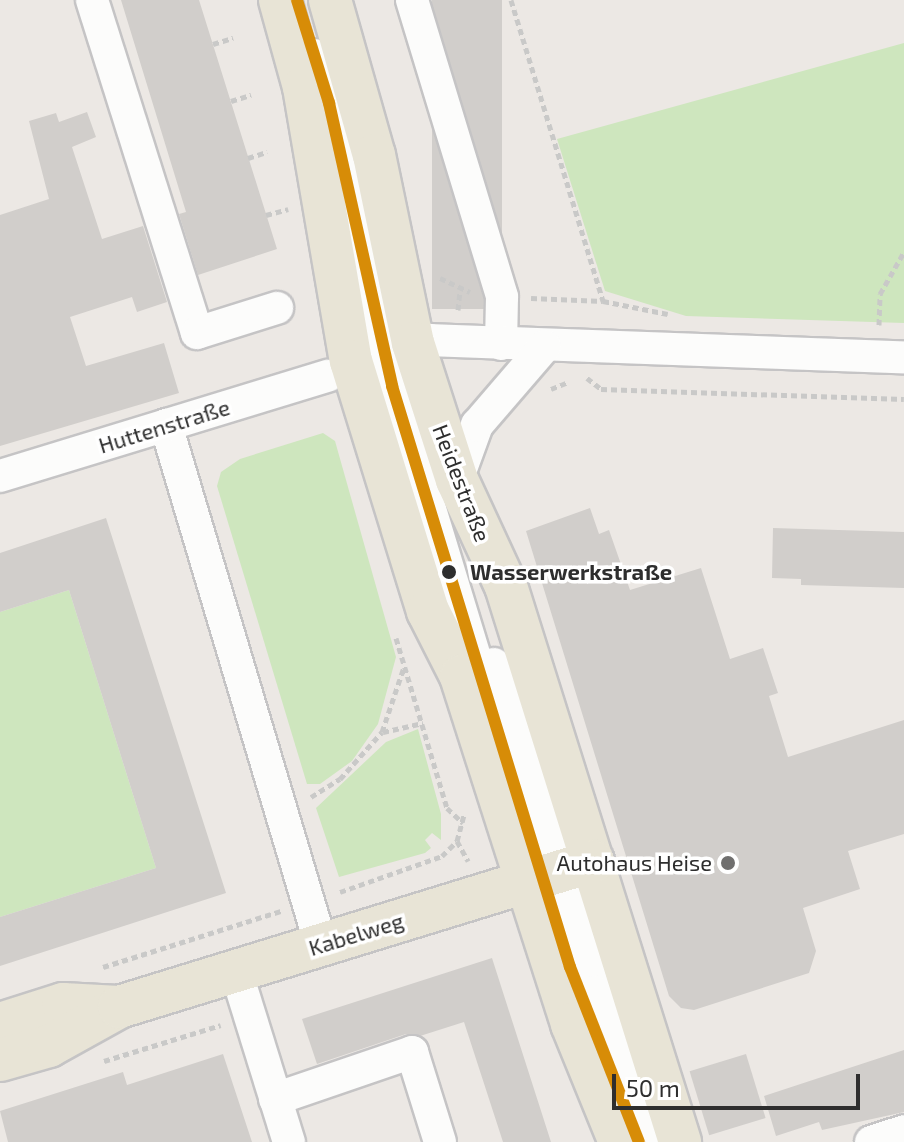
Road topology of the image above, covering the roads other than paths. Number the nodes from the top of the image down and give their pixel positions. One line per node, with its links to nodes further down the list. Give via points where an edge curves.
1 (92, 0): 7 (street, via 197,333)
2 (280, 0): 11 (main road, Heidestraße)
3 (297, 0): 11 (street, via 329,103)
4 (313, 0): 11 (street, via 355,147)
5 (330, 0): 11 (main road, Heidestraße, via 374,155)
6 (412, 0): 9 (street, via 500,289)
7 (277, 308)
8 (889, 342): 10 (street)
9 (501, 344): 10 (street); 11 (street)
10 (545, 346): 14 (street, via 477,425)
11 (374, 356): 12 (street, Huttenstraße); 14 (main road, Heidestraße); 15 (main road, Heidestraße, via 428,611)
12 (166, 425): 13 (street, Huttenstraße); 16 (street)
13 (0, 476)
14 (457, 480): 15 (main road, Heidestraße, via 506,586)
15 (555, 873): 16 (main road, Kabelweg); 25 (main road, Heidestraße, via 572,1024); 26 (street, via 599,1049); 27 (street); 28 (main road, Heidestraße)
16 (321, 945): 17 (main road, Kabelweg)
17 (236, 971): 18 (main road, Kabelweg); 21 (street)
18 (119, 1007): 19 (main road, Kabelweg, via 63,1004); 20 (main road, Kabelweg, via 49,1046)
19 (0, 1024)
20 (0, 1060)
21 (275, 1099): 23 (street); 24 (street, via 412,1052)
22 (904, 1131): 29 (street)
23 (289, 1142)
24 (440, 1142)
25 (620, 1142)
26 (639, 1142)
27 (655, 1142)
28 (680, 1142)
29 (871, 1142)

